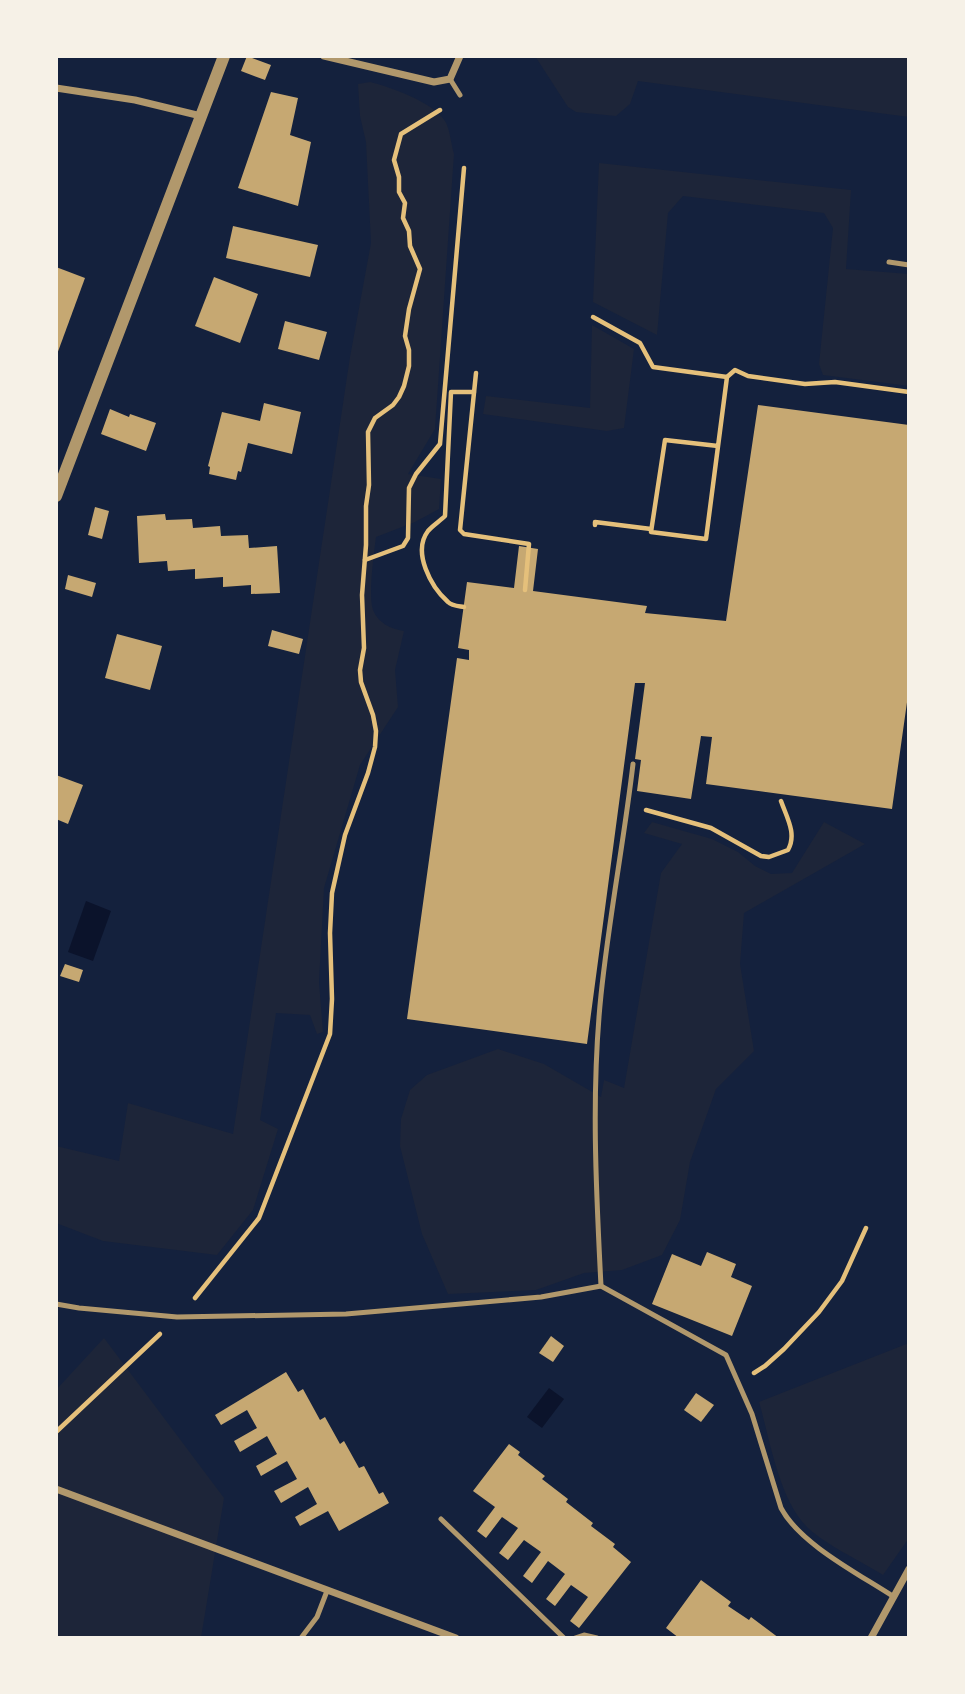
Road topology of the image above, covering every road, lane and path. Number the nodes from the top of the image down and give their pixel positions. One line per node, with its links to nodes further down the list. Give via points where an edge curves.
1 (224, 56): 8 (street)
2 (324, 56): 4 (street, via 434,82)
3 (460, 56): 4 (street)
4 (450, 79): 6 (lane)
5 (56, 88): 8 (street)
6 (460, 94)
7 (440, 110): 21 (path, via 401,134 394,160 405,203 403,218 420,269 408,309 409,366 404,386 368,432)
8 (201, 116): 18 (street)
9 (464, 168): 21 (path, via 440,444 409,488 408,538 403,546)
10 (889, 262): 11 (lane)
11 (909, 265)
12 (593, 317): 14 (path, via 640,343 653,367)
13 (476, 373): 15 (path)
14 (727, 377): 16 (path, via 735,370 793,383 835,382); 17 (path)
15 (474, 392): 22 (path, via 460,530 529,544); 23 (path, via 452,392 445,516 427,532 423,554 434,584 450,604)
16 (909, 392)
17 (718, 446): 20 (path, via 665,440); 20 (path, via 706,539)
18 (56, 496)
19 (595, 525): 20 (path)
20 (651, 529)
21 (365, 560): 30 (path, via 361,682 376,739 332,893 330,1034 259,1218)
22 (525, 590)
23 (464, 607)
24 (633, 764): 26 (lane)
25 (782, 802): 26 (path, via 792,839 788,850 769,857 711,828)
26 (628, 806): 28 (lane, via 601,994 595,1077)
27 (866, 1228): 31 (path, via 842,1281 819,1312 765,1367)
28 (601, 1286): 30 (lane, via 541,1297 346,1314); 31 (lane, via 726,1355)
29 (56, 1304): 30 (lane)
30 (177, 1317): 32 (path)
31 (738, 1382): 37 (lane, via 787,1519 805,1538)
32 (56, 1432)
33 (56, 1489): 36 (street)
34 (441, 1519): 40 (lane)
35 (909, 1569): 37 (street)
36 (327, 1591): 38 (lane, via 317,1617); 39 (street)
37 (894, 1597): 43 (street)
38 (301, 1638)
39 (456, 1638)
40 (564, 1638)
41 (575, 1638): 42 (lane)
42 (597, 1638)
43 (871, 1638)

